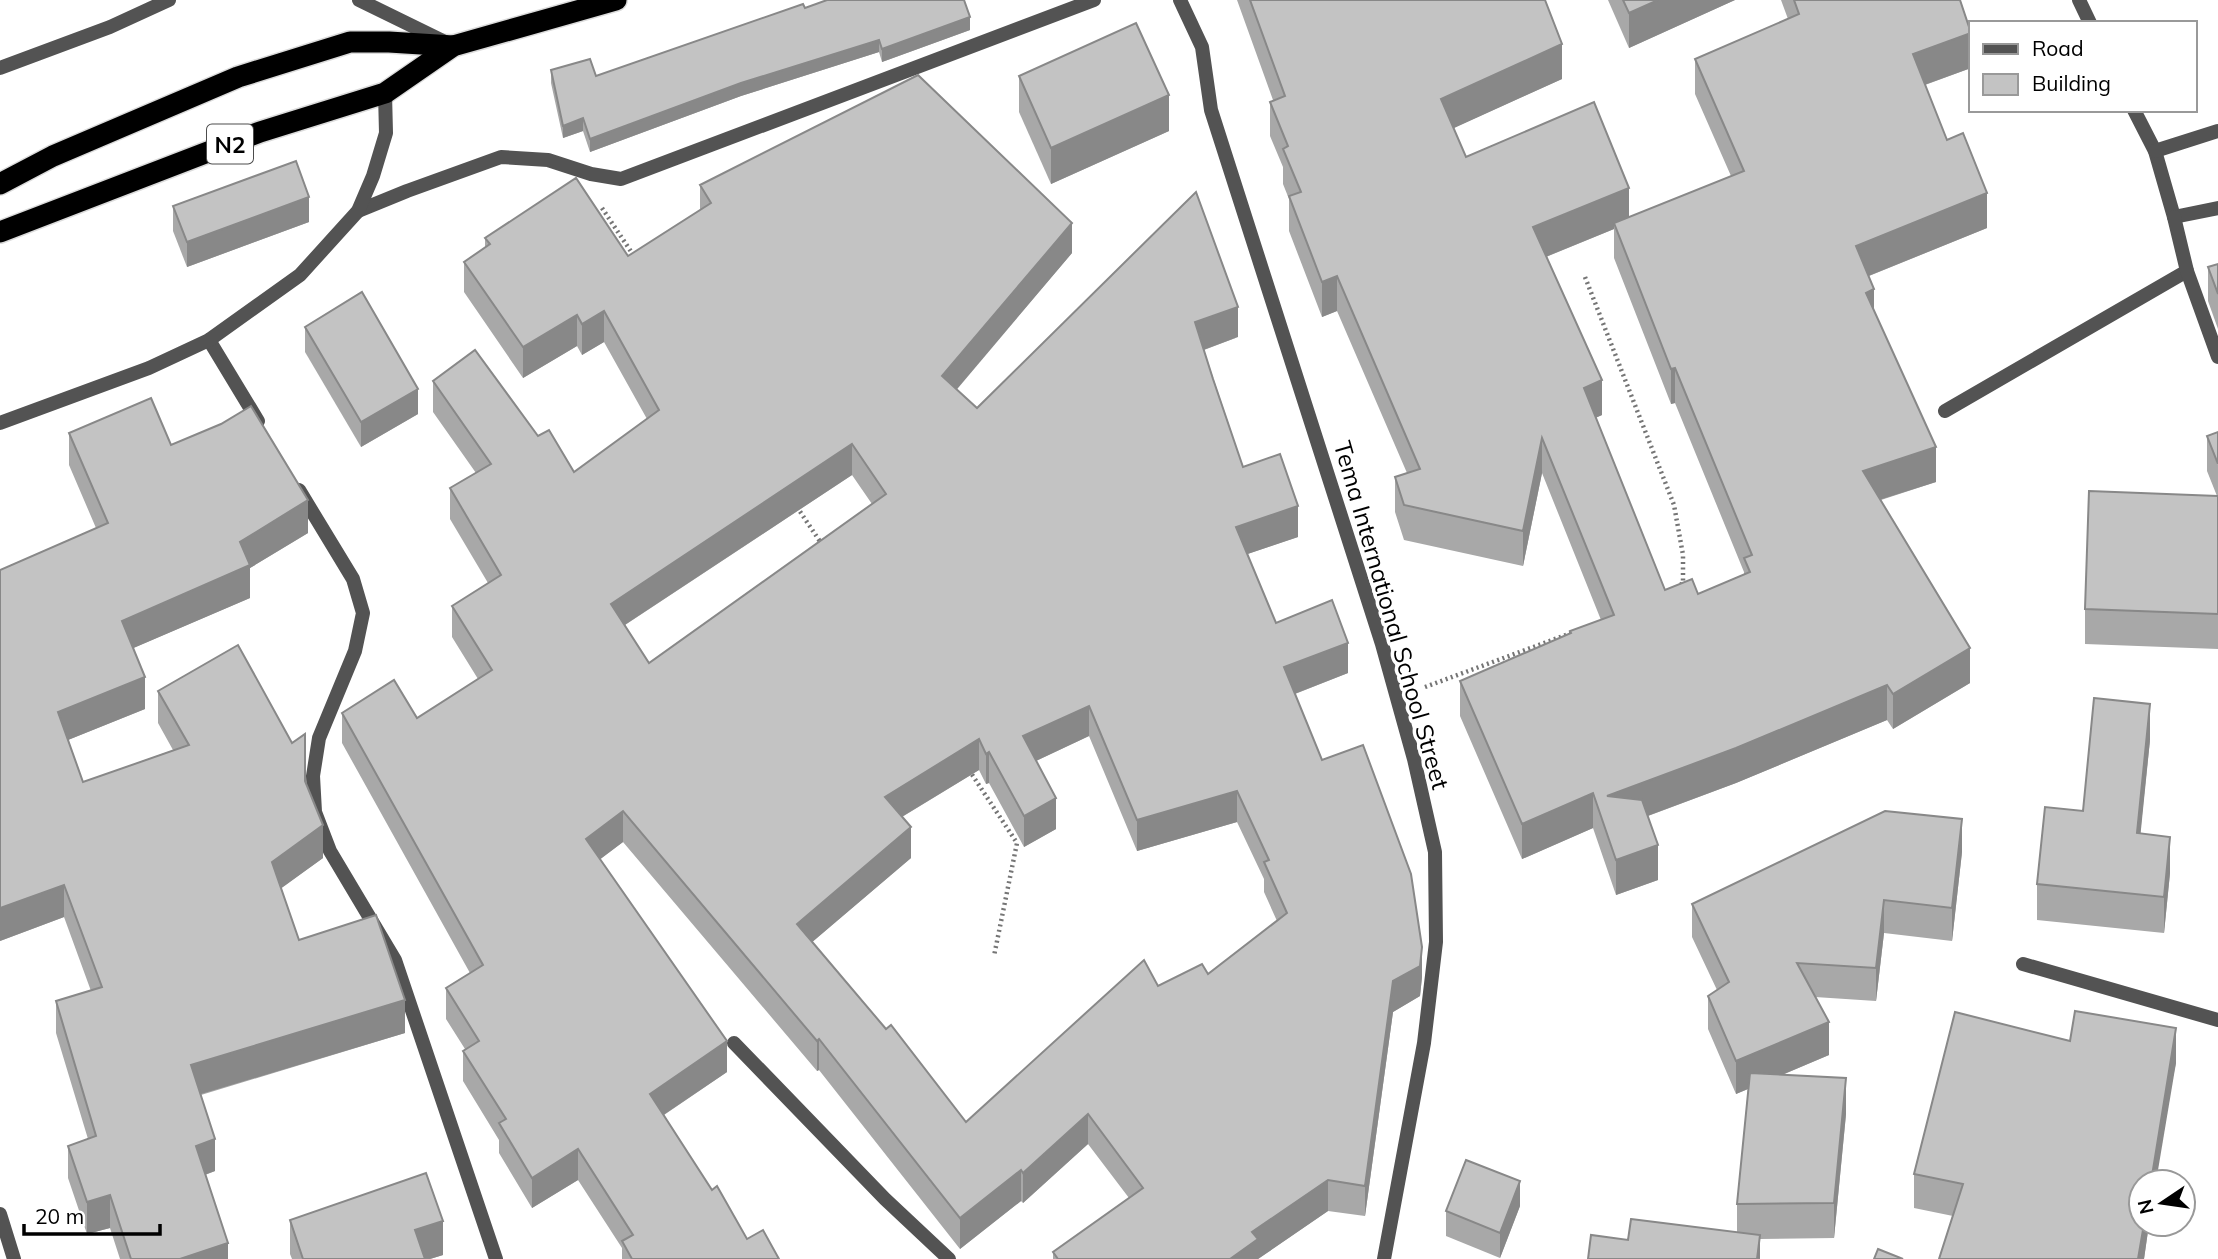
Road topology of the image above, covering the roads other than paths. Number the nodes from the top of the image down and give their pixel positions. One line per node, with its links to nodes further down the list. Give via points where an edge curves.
1 (169, 0): 9 (street)
2 (359, 0): 8 (street)
3 (616, 0): 8 (highway, N2)
4 (1094, 0): 16 (street, via 621,179 548,160 501,157)
5 (1180, 0): 33 (street, Tema International School Street, via 1202,47 1211,110 1397,697 1435,852 1436,943 1424,1043)
6 (2079, 0): 7 (street)
7 (2089, 21)
8 (453, 46): 10 (highway, N2); 14 (highway, N2, via 350,42 238,77 53,156)
9 (0, 68)
10 (385, 93): 16 (street, via 386,133); 18 (highway, N2, via 260,132)
11 (2135, 112): 13 (street)
12 (2218, 131): 13 (street)
13 (2155, 151): 17 (street)
14 (0, 184)
15 (2218, 208): 17 (street)
16 (358, 211): 20 (street, via 300,275)
17 (2174, 217): 19 (street)
18 (0, 232)
19 (2187, 271): 21 (street); 22 (street)
20 (209, 340): 23 (street, via 149,368); 24 (street)
21 (2218, 357)
22 (1945, 411)
23 (0, 423)
24 (267, 436)
25 (288, 472): 31 (street, via 353,579 363,613 355,651 319,738 313,776 315,812 330,851 396,960)
26 (2023, 964): 27 (street)
27 (2218, 1020)
28 (734, 1043): 32 (street)
29 (0, 1214): 30 (street)
30 (14, 1259)
31 (496, 1259)
32 (949, 1259)
33 (1384, 1259)

